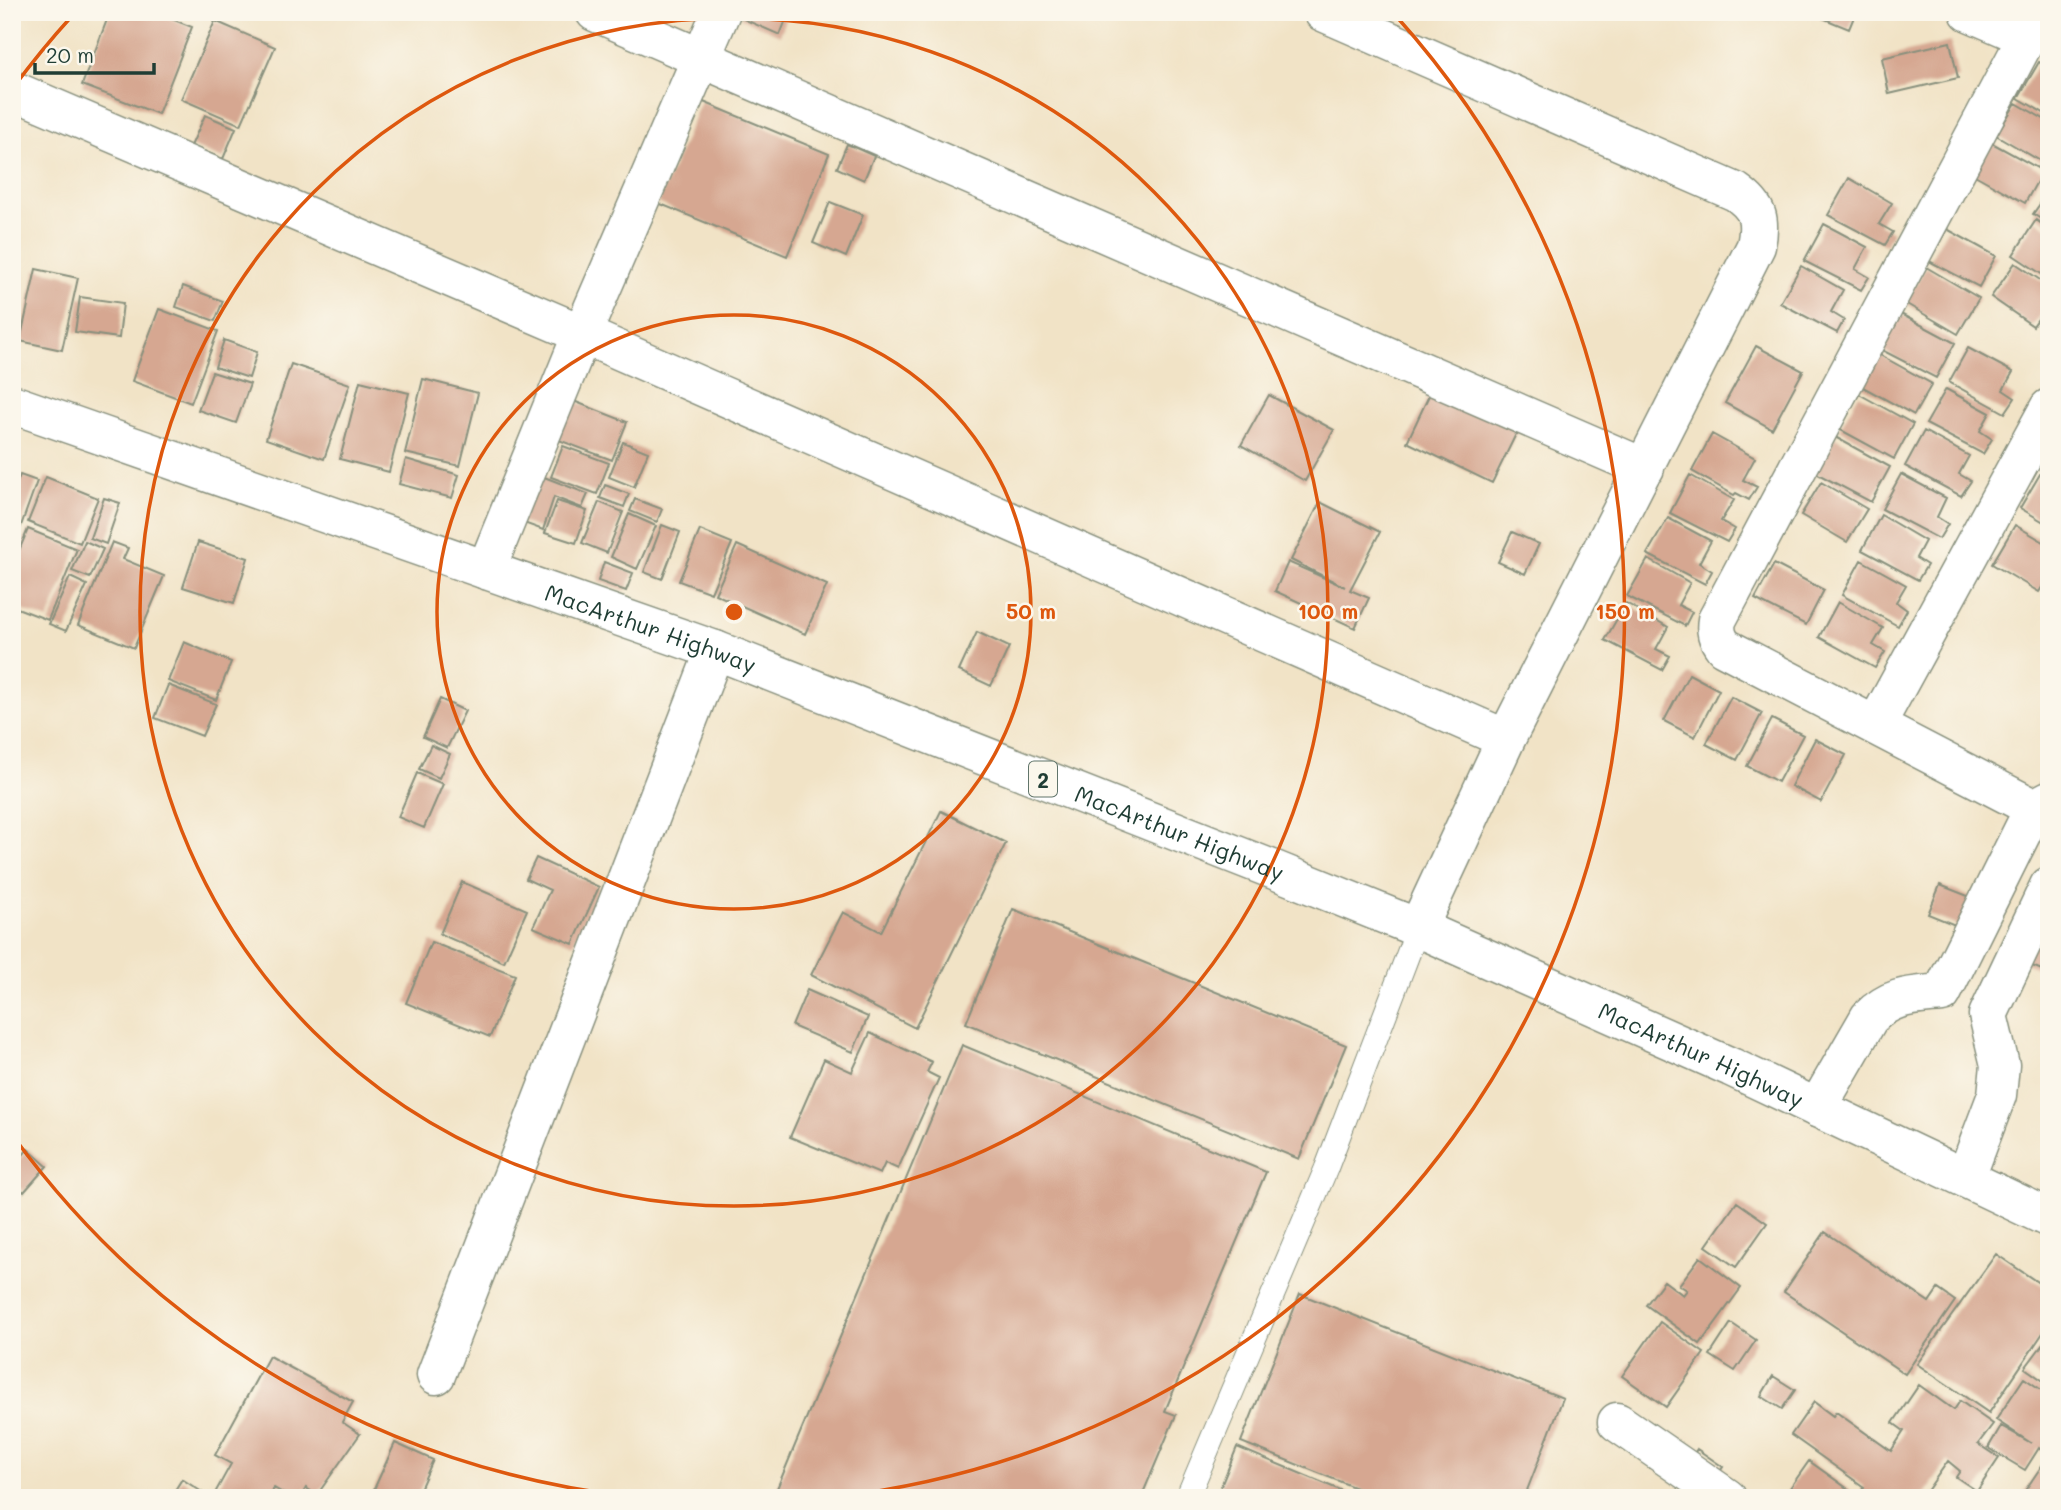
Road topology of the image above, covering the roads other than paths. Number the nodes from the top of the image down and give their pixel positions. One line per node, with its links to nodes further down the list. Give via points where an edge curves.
1 (595, 12): 6 (main road)
2 (721, 12): 6 (main road)
3 (1323, 12): 11 (main road, via 1749,201 1757,214 1756,246)
4 (1969, 12): 5 (main road)
5 (2038, 35): 14 (main road, via 1717,620 1717,635 1724,646)
6 (701, 58): 8 (main road); 11 (main road)
7 (12, 90): 8 (main road)
8 (582, 334): 12 (main road); 15 (main road)
9 (12, 404): 12 (main road, MacArthur Highway / 2)
10 (2049, 408): 14 (main road)
11 (1645, 468): 15 (main road)
12 (486, 570): 13 (main road, MacArthur Highway / 2)
13 (715, 650): 18 (main road, MacArthur Highway / 2); 24 (main road)
14 (1876, 725): 16 (main road)
15 (1506, 739): 18 (main road)
16 (2044, 808): 19 (main road)
17 (2049, 886): 20 (main road)
18 (1418, 928): 21 (main road, MacArthur Highway / 2); 26 (lane, via 1326,1169)
19 (1942, 992): 20 (main road); 21 (main road, via 1897,998 1880,1006)
20 (1988, 1015): 22 (main road, via 2000,1081)
21 (1817, 1108): 22 (main road, MacArthur Highway / 2)
22 (1966, 1177): 23 (main road, MacArthur Highway / 2)
23 (2049, 1217)
24 (436, 1375)
25 (1617, 1422): 27 (main road)
26 (1187, 1498)
27 (1727, 1498)

